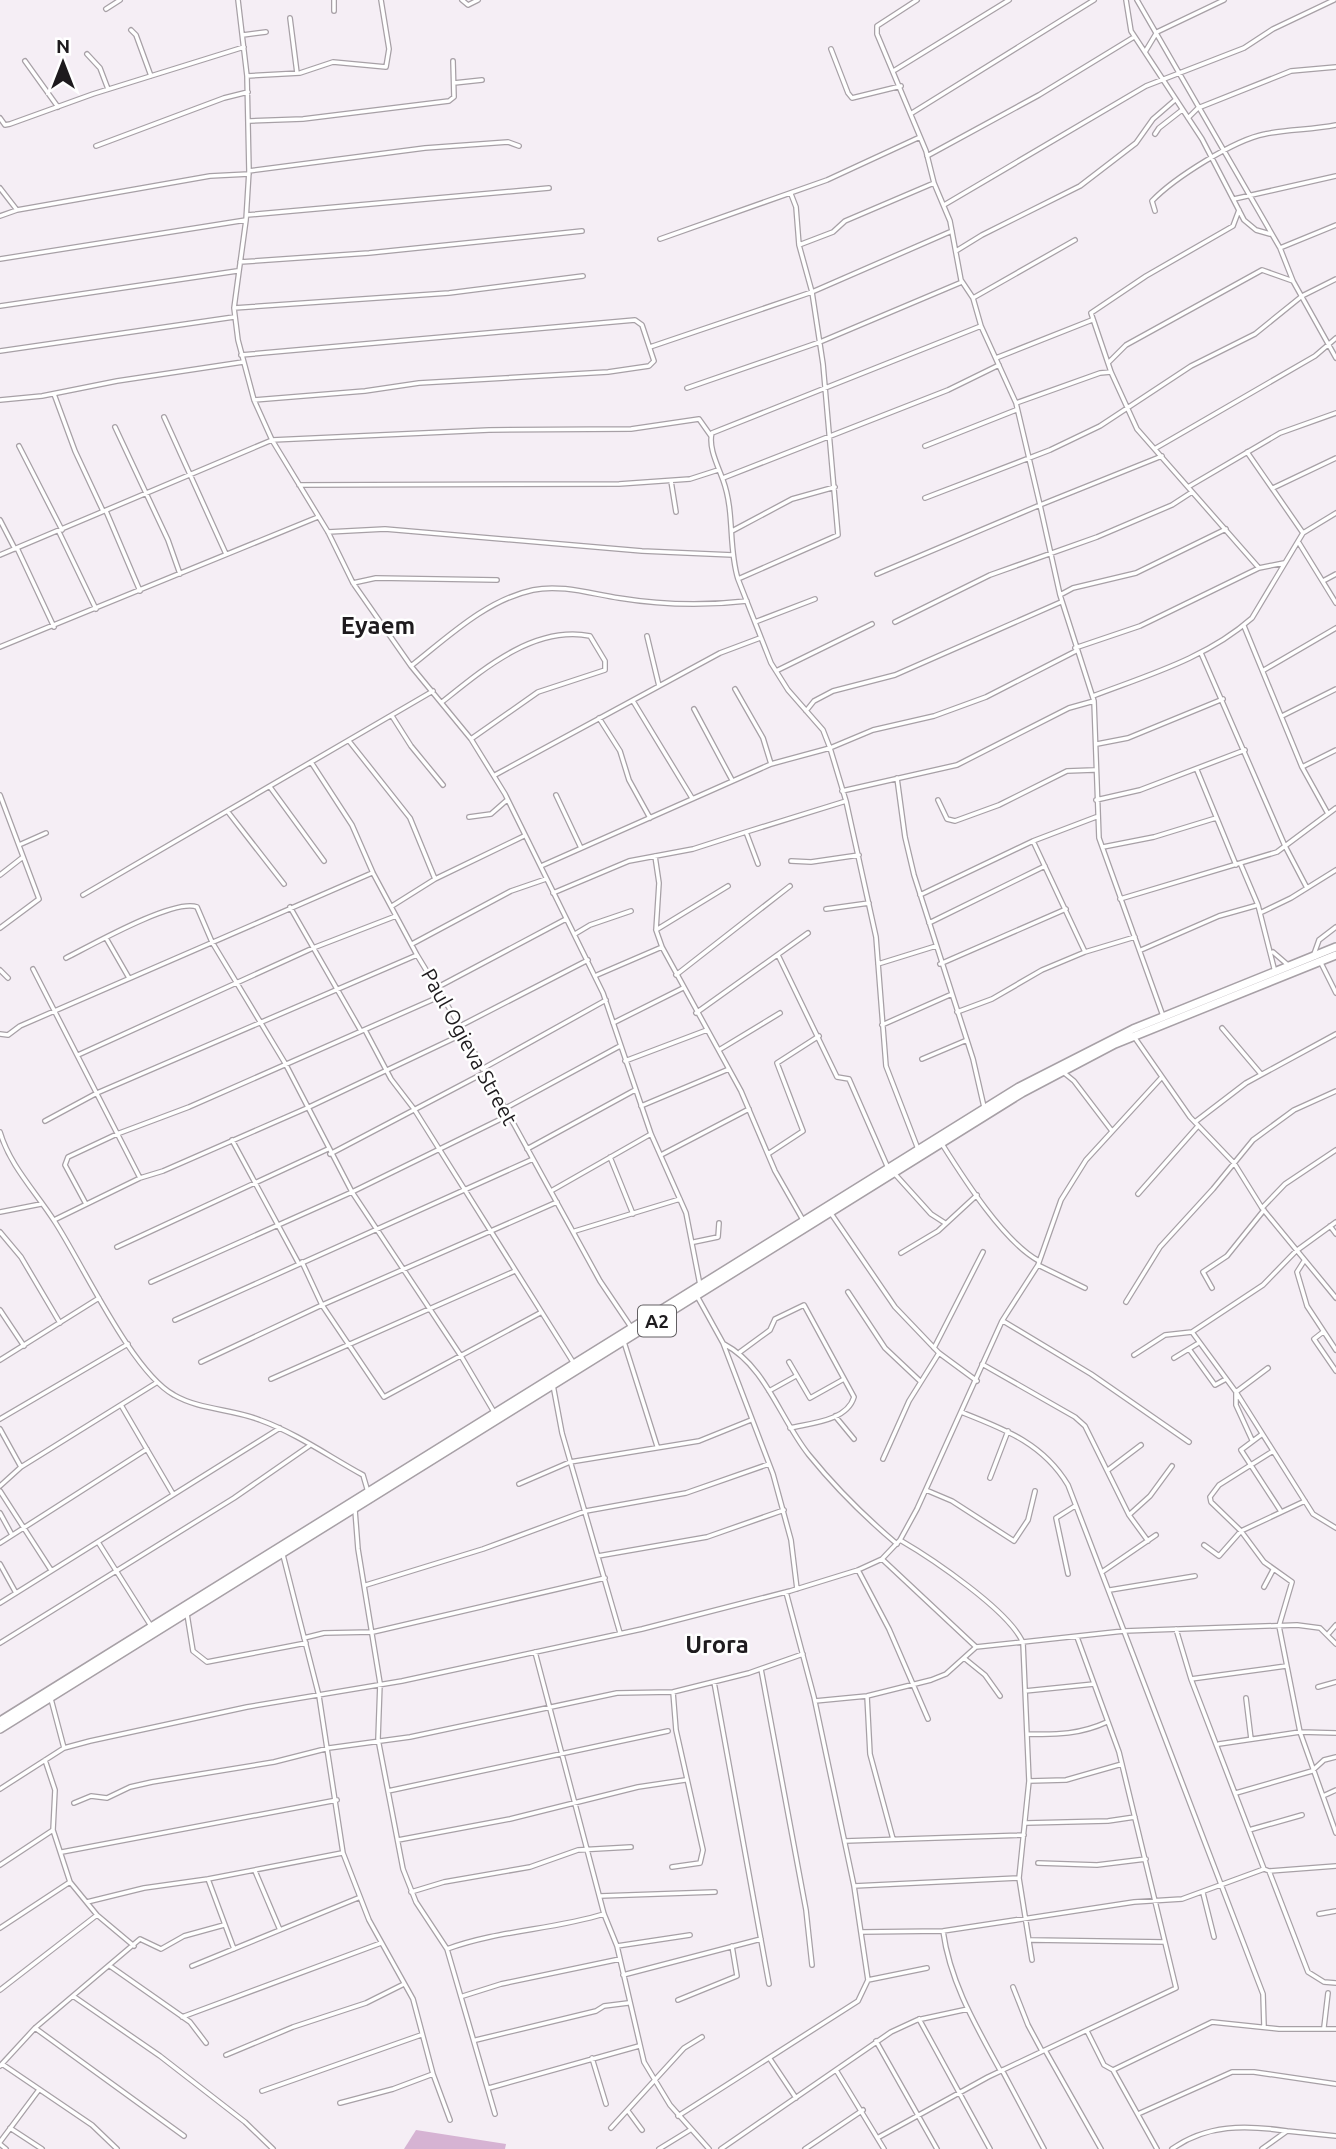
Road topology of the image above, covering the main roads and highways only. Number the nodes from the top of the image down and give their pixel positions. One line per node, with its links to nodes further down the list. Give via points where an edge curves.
1 (1336, 947): 3 (highway, A2)
2 (1336, 955): 3 (highway, A2)
3 (1317, 959): 4 (highway, A2, via 1133,1036); 4 (highway, A2, via 1112,1039 984,1108)
4 (891, 1171): 5 (highway, A2, via 803,1220); 6 (highway, A2)
5 (0, 1721)
6 (0, 1729)

